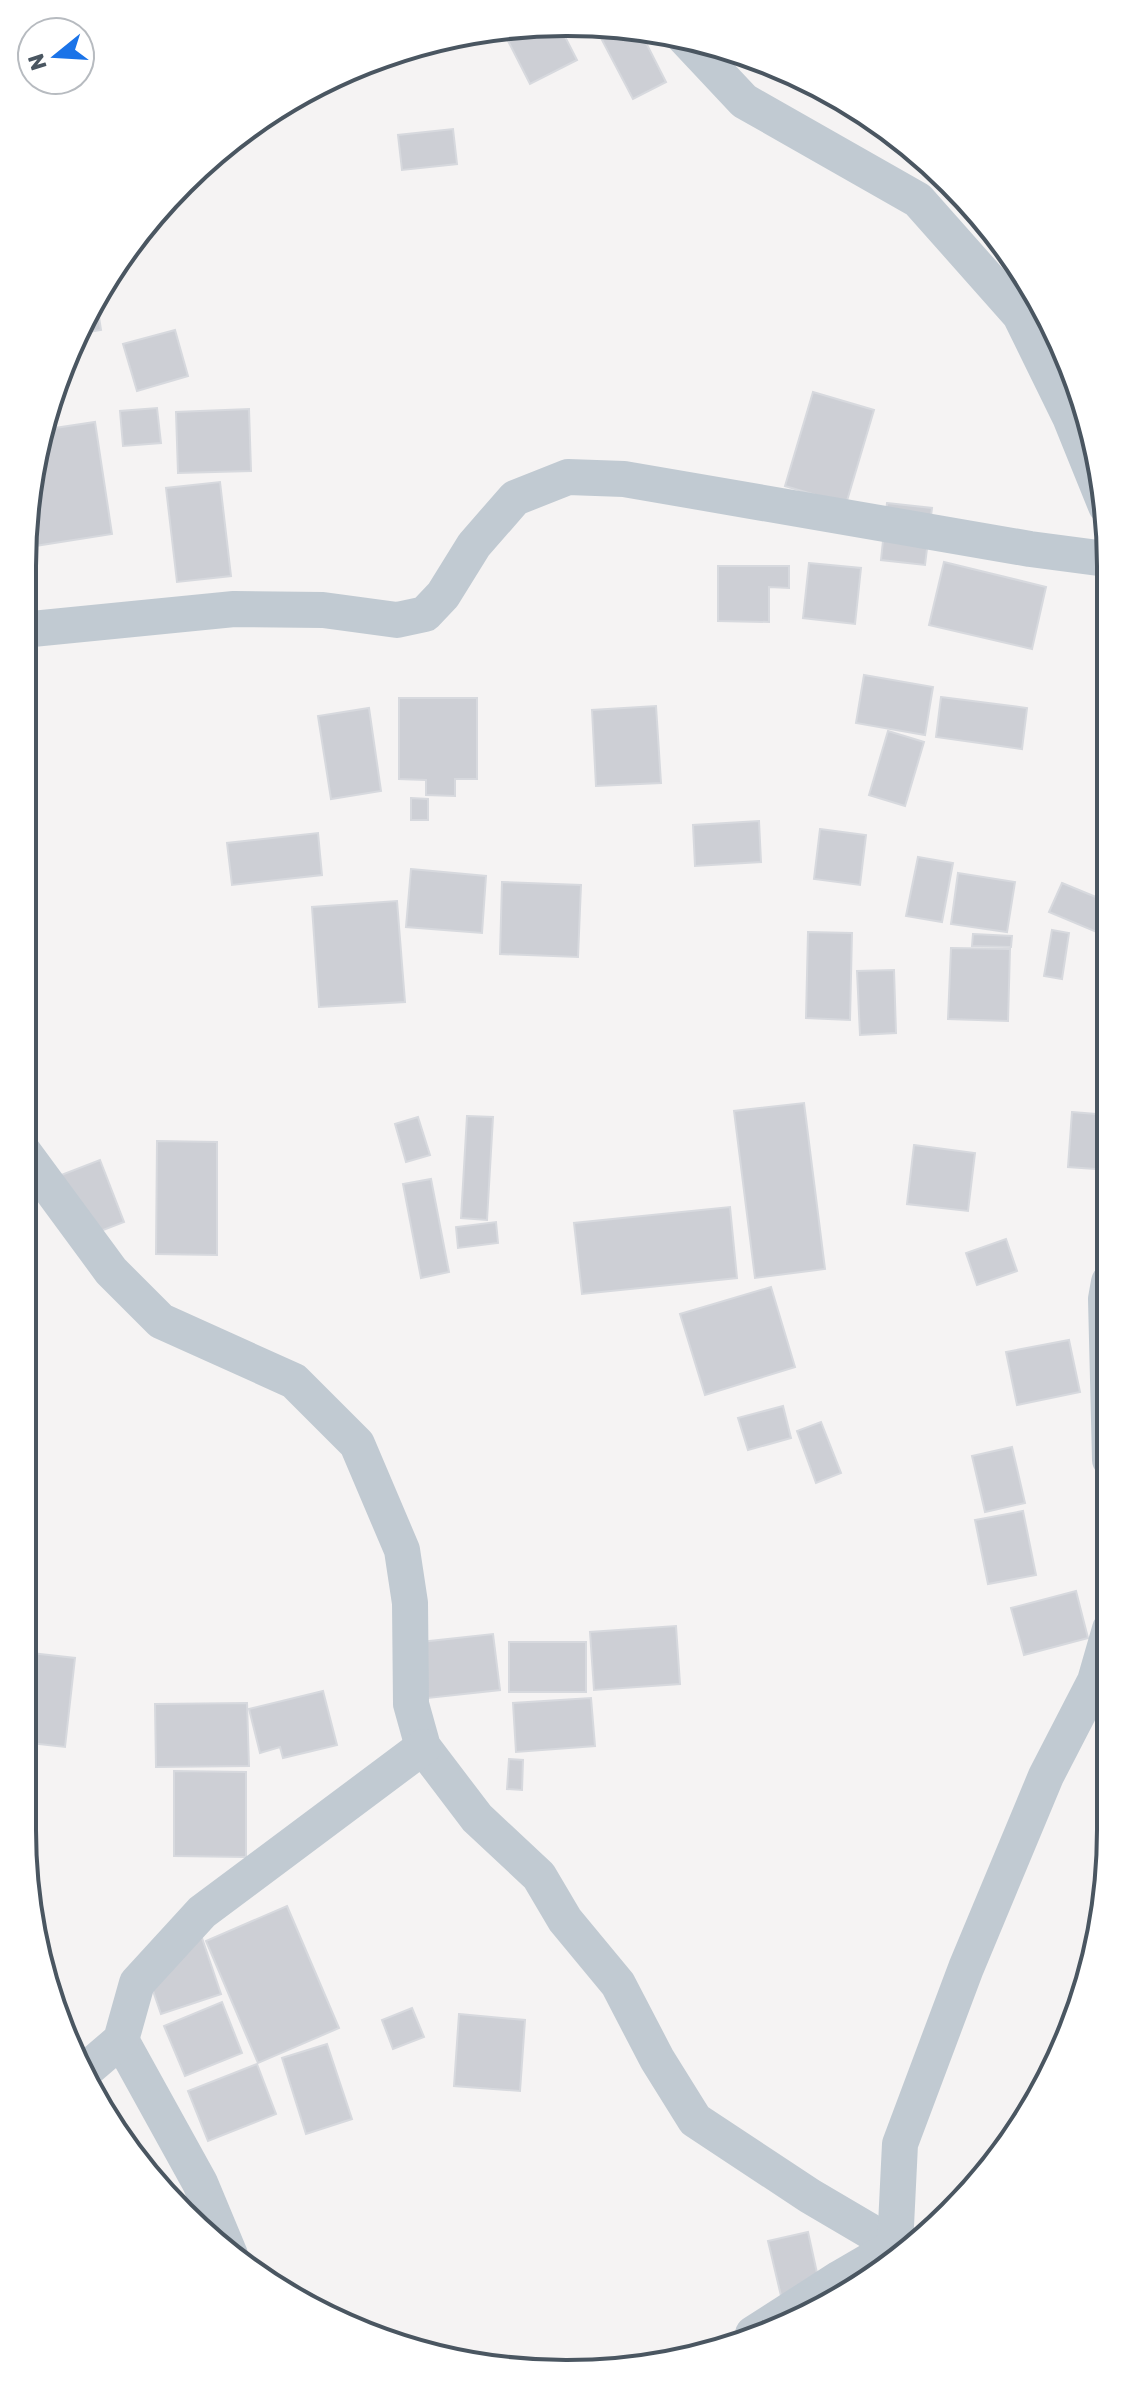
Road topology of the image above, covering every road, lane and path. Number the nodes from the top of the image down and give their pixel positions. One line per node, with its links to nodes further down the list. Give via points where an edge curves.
1 (699, 53): 2 (street, via 744,101 918,200 1020,315)
2 (1085, 454)
3 (1097, 558): 4 (street, via 624,479 568,477 515,498 425,614 397,620 323,610 234,609)
4 (36, 629)
5 (36, 1169): 7 (street, via 111,1271 161,1321 294,1381 357,1444 402,1550 410,1603 411,1704)
6 (1097, 1674): 11 (street, via 1046,1776 900,2144)
7 (423, 1747): 8 (street, via 202,1912 137,1983); 12 (street, via 477,1818 539,1876 565,1920 618,1984 695,2120)
8 (121, 2040): 9 (street); 10 (street, via 200,2183)
9 (92, 2065)
10 (220, 2230)
11 (896, 2244)
12 (892, 2248)
13 (875, 2260): 14 (street)
14 (789, 2311)

